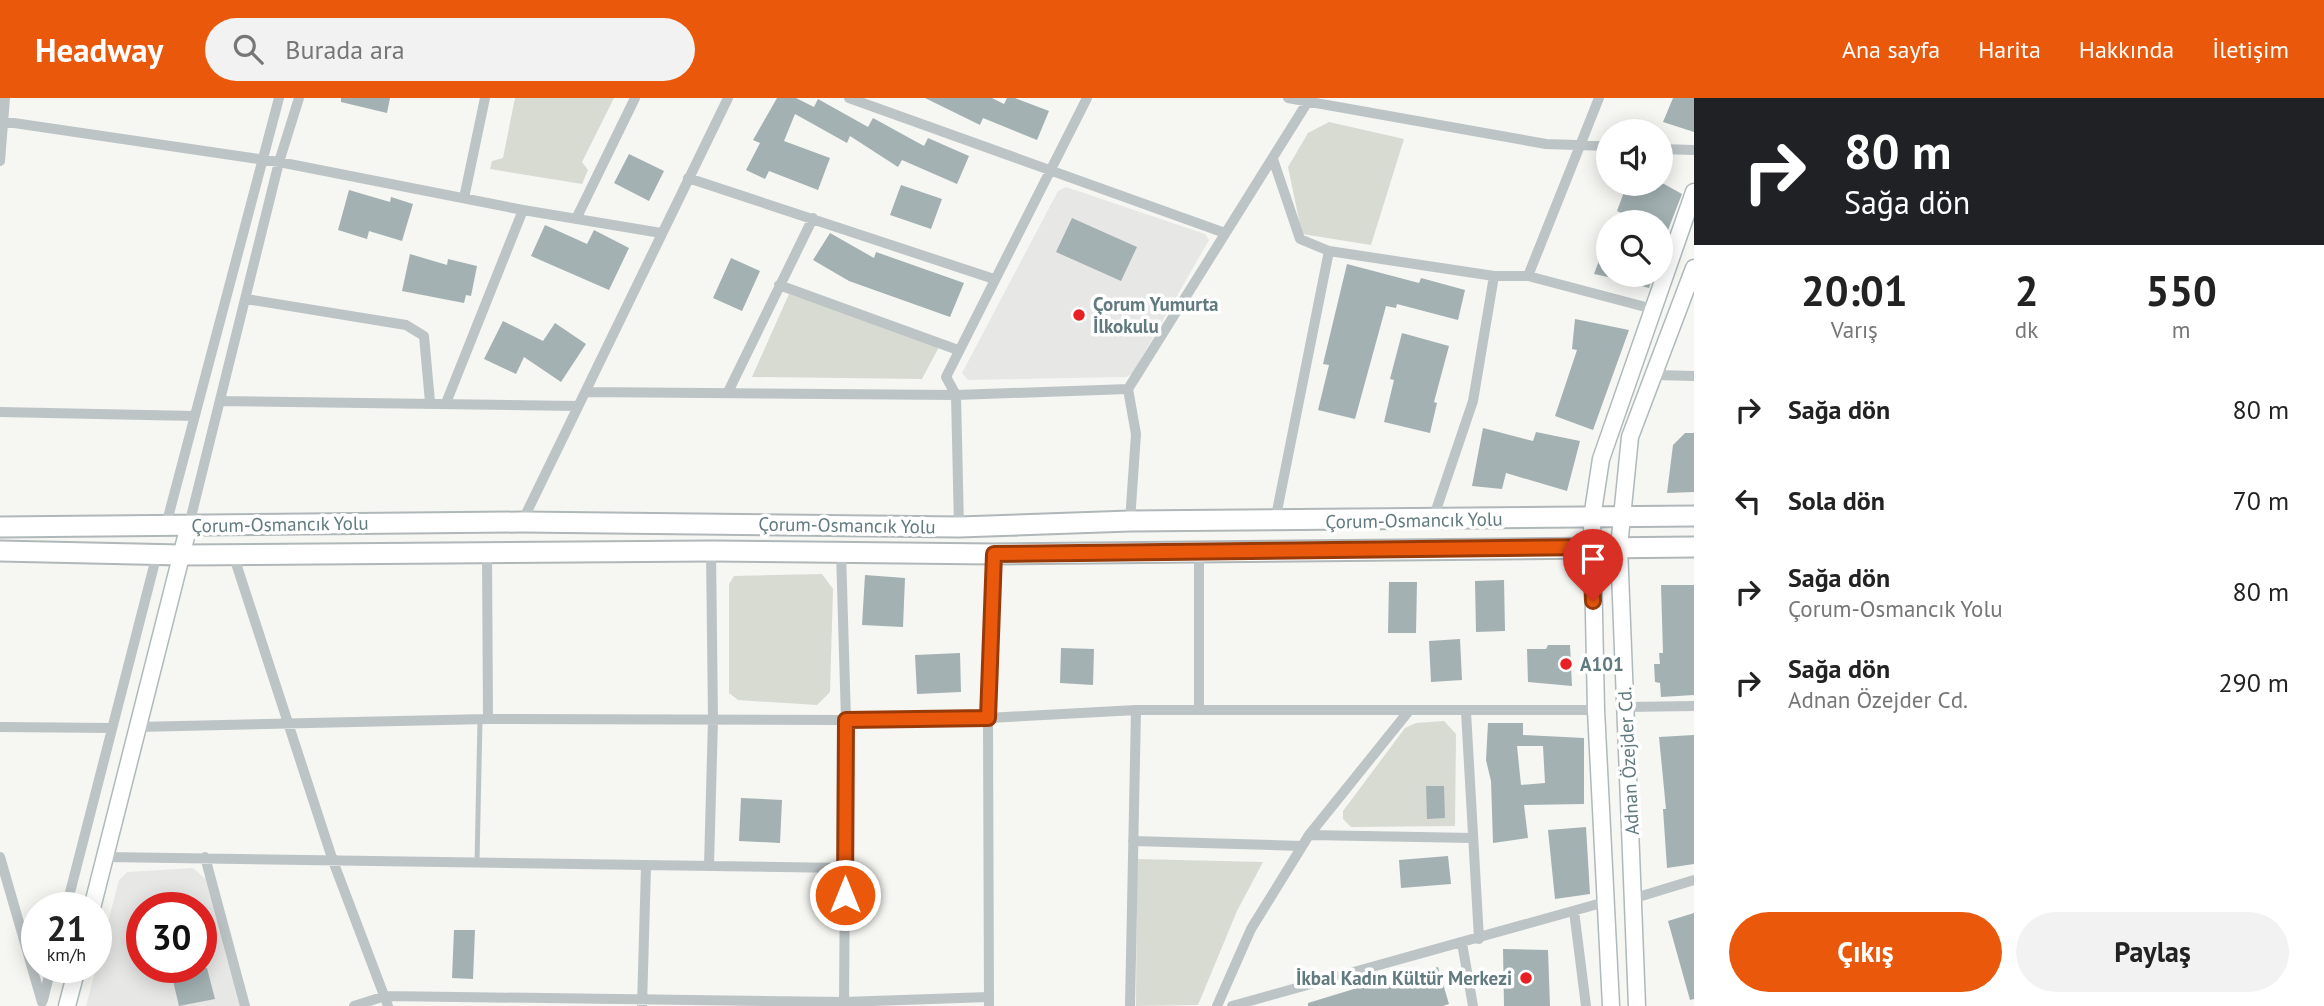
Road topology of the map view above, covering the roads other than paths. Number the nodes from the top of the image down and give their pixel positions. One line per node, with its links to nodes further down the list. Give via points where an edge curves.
1 (5, 98): 12 (street)
2 (279, 98): 17 (street)
3 (299, 98): 20 (street)
4 (485, 98): 24 (street)
5 (635, 98): 27 (street)
6 (728, 98): 22 (street)
7 (849, 98): 21 (street)
8 (1087, 98): 21 (street)
9 (1288, 98): 11 (street)
10 (1599, 98): 13 (street)
11 (1309, 100): 13 (street, via 1546,144); 18 (street)
12 (1, 121): 17 (street); 19 (street)
13 (1579, 145): 14 (street); 33 (street)
14 (1596, 146)
15 (1673, 149): 16 (street)
16 (1694, 150)
17 (263, 159): 20 (street); 50 (street)
18 (1273, 159): 29 (street); 30 (street, via 1300,239)
19 (0, 160)
20 (279, 162): 24 (street); 36 (street)
21 (1052, 170): 29 (street); 34 (street)
22 (688, 178): 26 (street); 28 (street)
23 (1694, 192): 37 (street, Adnan Özejder Cd.)
24 (464, 198): 25 (street)
25 (523, 210): 27 (street); 47 (street)
26 (813, 218): 34 (street); 35 (street)
27 (576, 219): 28 (street)
28 (661, 233): 42 (street)
29 (1225, 233): 41 (street)
30 (1329, 251): 32 (street); 56 (street)
31 (1694, 268): 39 (street, Adnan Özejder Cd.)
32 (1494, 276): 33 (street); 54 (street, via 1472,401)
33 (1528, 276): 37 (street)
34 (994, 279): 38 (street)
35 (779, 285): 38 (street); 43 (street)
36 (246, 299): 45 (street); 46 (street, via 406,325 424,336)
37 (1653, 309): 53 (street, Adnan Özejder Cd., via 1601,459)
38 (958, 350): 44 (street, via 946,377)
39 (1655, 375): 40 (street); 52 (street, Adnan Özejder Cd., via 1630,437)
40 (1694, 376)
41 (1128, 389): 44 (street); 55 (street, via 1136,434)
42 (585, 392): 43 (street); 48 (street)
43 (728, 392): 44 (street)
44 (956, 395): 61 (street)
45 (220, 401): 46 (street); 58 (street)
46 (430, 402): 47 (street)
47 (446, 402): 48 (street)
48 (578, 406): 57 (street)
49 (0, 412): 50 (street)
50 (195, 416): 59 (street)
51 (1694, 516): 52 (highway, Çorum-Osmancık Yolu)
52 (1622, 517): 53 (highway, Çorum-Osmancık Yolu); 63 (street, Adnan Özejder Cd.)
53 (1592, 518): 54 (highway, Çorum-Osmancık Yolu); 62 (street, Adnan Özejder Cd.)
54 (1433, 519): 56 (highway, Çorum-Osmancık Yolu)
55 (1129, 521): 56 (highway, Çorum-Osmancık Yolu); 61 (highway, Çorum-Osmancık Yolu)
56 (1275, 521)
57 (522, 522): 58 (highway, Çorum-Osmancık Yolu); 61 (highway, Çorum-Osmancık Yolu)
58 (189, 524): 59 (highway, Çorum-Osmancık Yolu); 72 (street)
59 (166, 525): 60 (highway, Çorum-Osmancık Yolu)
60 (0, 527)
61 (959, 527)
62 (1591, 547): 63 (highway, Çorum-Osmancık Yolu); 67 (highway, Çorum-Osmancık Yolu); 78 (street, Adnan Özejder Cd.)
63 (1619, 547): 64 (highway, Çorum-Osmancık Yolu); 75 (street, Adnan Özejder Cd.)
64 (1694, 547)
65 (0, 551): 69 (highway, Çorum-Osmancık Yolu)
66 (711, 551): 68 (highway, Çorum-Osmancık Yolu); 73 (highway, Çorum-Osmancık Yolu); 83 (street)
67 (1199, 551): 71 (highway, Çorum-Osmancık Yolu); 77 (street)
68 (841, 552): 71 (highway, Çorum-Osmancık Yolu); 84 (street)
69 (157, 554): 72 (highway, Çorum-Osmancık Yolu); 88 (street)
70 (233, 554): 72 (highway, Çorum-Osmancık Yolu); 73 (highway, Çorum-Osmancık Yolu); 85 (street)
71 (994, 554): 81 (street)
72 (181, 555): 87 (street)
73 (487, 555): 82 (street)
74 (1694, 706): 75 (street)
75 (1625, 707): 104 (street, Adnan Özejder Cd.)
76 (1136, 709): 77 (street); 81 (street); 91 (street)
77 (1199, 710): 79 (street)
78 (1596, 710): 80 (street); 105 (street, Adnan Özejder Cd.)
79 (1408, 712): 80 (street); 89 (street)
80 (1466, 712): 90 (street)
81 (988, 718): 84 (street); 113 (street)
82 (484, 719): 83 (street); 85 (street); 97 (lane)
83 (713, 719): 84 (street); 98 (street)
84 (846, 720): 100 (street)
85 (290, 726): 87 (street); 96 (street)
86 (0, 727): 88 (street)
87 (136, 727): 94 (street)
88 (112, 728): 102 (street)
89 (1308, 835): 90 (street); 92 (street)
90 (1473, 838): 107 (street)
91 (1133, 841): 92 (street); 120 (street)
92 (1302, 846): 121 (street, via 1251,929)
93 (0, 857): 115 (street)
94 (106, 857): 95 (street); 103 (street)
95 (205, 857): 96 (street); 118 (street)
96 (333, 861): 97 (street); 111 (street)
97 (477, 863): 99 (street)
98 (709, 866): 99 (street); 100 (street)
99 (646, 867): 114 (street)
100 (845, 868): 116 (street)
101 (1694, 880): 104 (street)
102 (70, 892)
103 (96, 892)
104 (1635, 898): 126 (street, Adnan Özejder Cd.)
105 (1605, 902): 106 (street); 125 (street, Adnan Özejder Cd.)
106 (1574, 911): 107 (street); 124 (street)
107 (1479, 939): 108 (street)
108 (1462, 943): 122 (street); 123 (street)
109 (47, 983): 115 (street)
110 (73, 983): 117 (street)
111 (386, 1001): 112 (street); 119 (street)
112 (477, 1002): 114 (street)
113 (989, 1002): 116 (street)
114 (641, 1003): 116 (street)
115 (42, 1004)
116 (844, 1004)
117 (67, 1006)
118 (245, 1006)
119 (354, 1006)
120 (1130, 1006)
121 (1217, 1006)
122 (1232, 1006)
123 (1473, 1006)
124 (1586, 1006)
125 (1612, 1006)
126 (1637, 1006)

